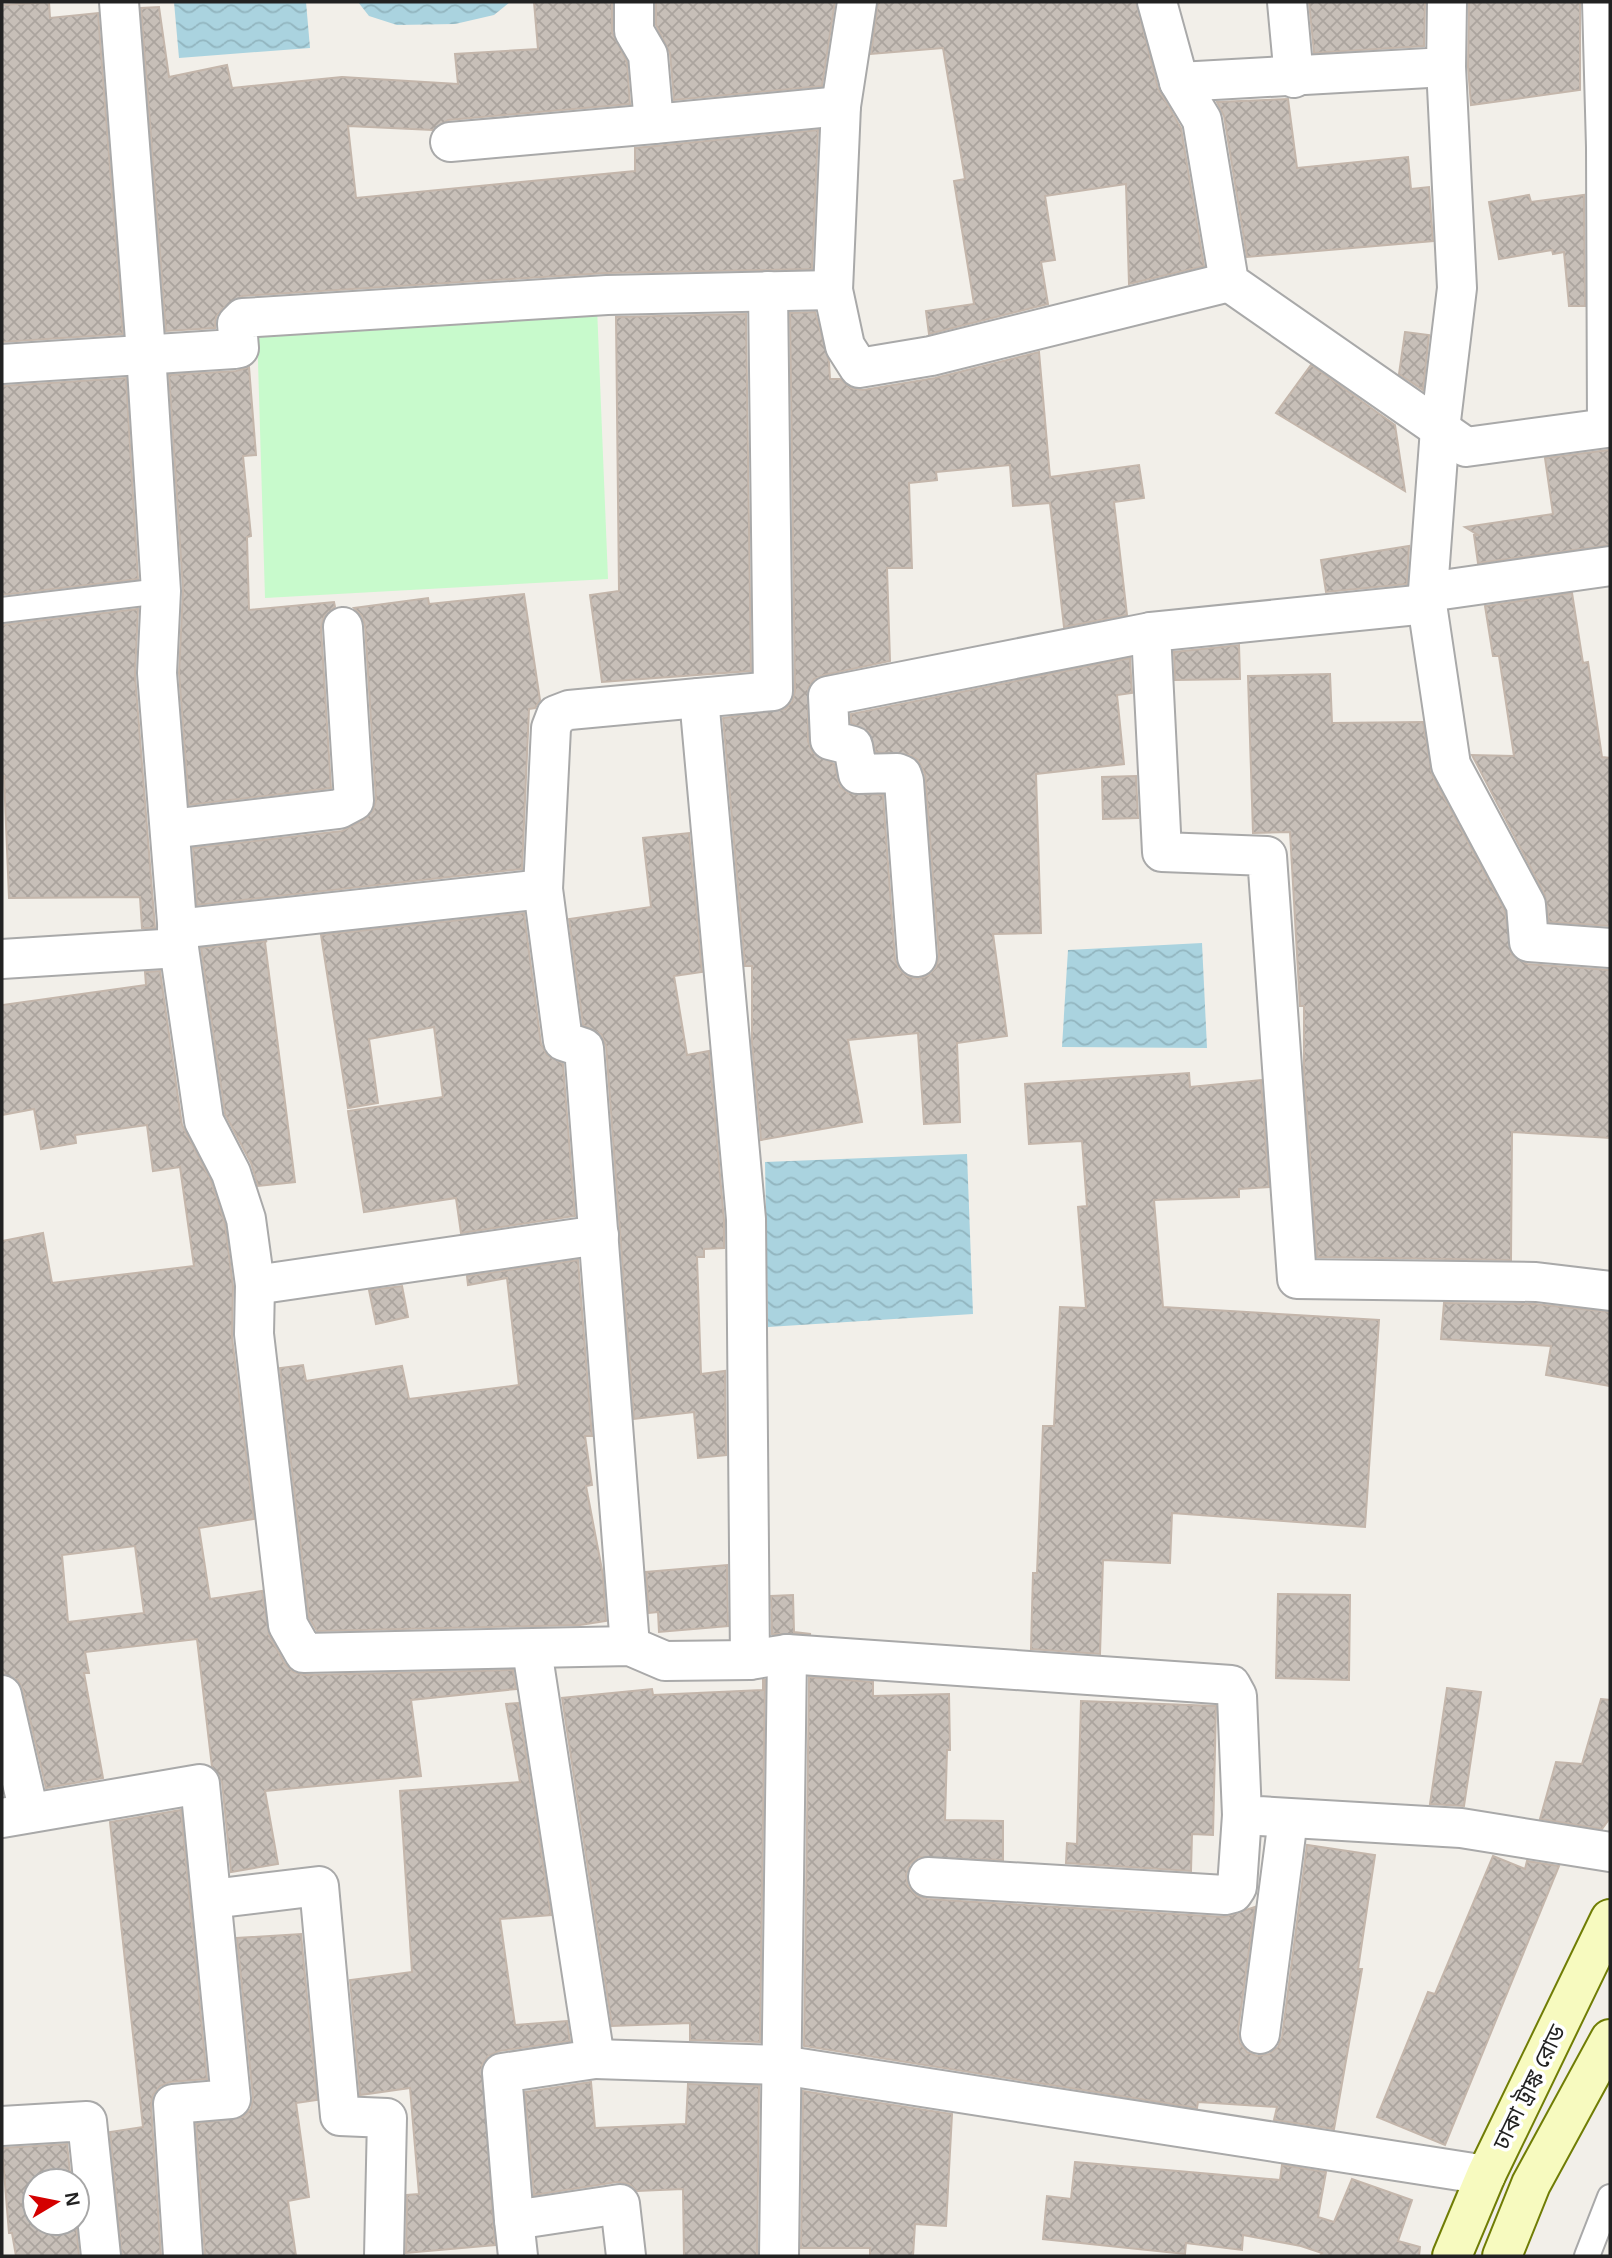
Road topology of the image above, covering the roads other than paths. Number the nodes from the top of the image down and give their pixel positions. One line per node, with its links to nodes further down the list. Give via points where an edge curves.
1 (119, 2): 18 (street)
2 (634, 2): 12 (street, via 634,31 648,55)
3 (858, 2): 11 (street)
4 (1157, 2): 10 (street)
5 (1287, 2): 9 (street)
6 (1447, 2): 8 (street)
7 (1602, 2): 14 (street)
8 (1446, 67): 9 (street); 20 (street, via 1457,288)
9 (1294, 78): 10 (street)
10 (1179, 82): 15 (street, via 1202,120)
11 (841, 106): 12 (street); 16 (street)
12 (654, 124): 13 (street)
13 (450, 142)
14 (1608, 147): 20 (street, via 1607,428 1466,447)
15 (1229, 282): 16 (street, via 931,356 859,368 845,345); 20 (street)
16 (833, 290): 17 (street)
17 (768, 291): 18 (street, via 607,295 243,318 237,324 239,348); 27 (street, via 773,691)
18 (146, 353): 19 (street); 22 (street)
19 (2, 364)
20 (1440, 429): 23 (street)
21 (1610, 566): 23 (street)
22 (160, 591): 24 (lane); 28 (street, via 157,673)
23 (1427, 598): 26 (street); 31 (street, via 1451,765 1526,905 1529,942)
24 (2, 610)
25 (343, 627): 28 (street, via 354,801 339,809)
26 (1151, 632): 32 (street, via 828,696 830,740 853,746 858,774 902,775); 36 (street, via 1162,852 1267,856 1297,1279 1536,1282)
27 (699, 698): 29 (street, via 556,715 551,729); 39 (street, via 746,1219)
28 (170, 830): 30 (street)
29 (543, 890): 30 (street); 34 (street, via 563,1041 584,1048)
30 (178, 938): 33 (street); 35 (street, via 204,1121 231,1173 246,1219)
31 (1610, 948)
32 (917, 957)
33 (2, 959)
34 (599, 1235): 35 (street); 37 (street)
35 (255, 1284): 38 (street, via 254,1334 288,1625 304,1653)
36 (1610, 1291)
37 (630, 1646): 38 (street); 39 (street, via 665,1661)
38 (532, 1650): 50 (street)
39 (768, 1657): 41 (street, via 1231,1685 1237,1696); 51 (street)
40 (2, 1695): 42 (street)
41 (1242, 1815): 43 (street); 45 (street, via 1237,1887 1225,1895)
42 (15, 1816): 46 (street, via 200,1784)
43 (1287, 1819): 44 (street, via 1461,1828); 48 (street)
44 (1610, 1852)
45 (928, 1877)
46 (212, 1899): 57 (street, via 231,2099 173,2104); 58 (street, via 319,1886 340,2116 387,2118)
47 (1610, 1919): 53 (main road, ঢাকা ট্রাঙ্ক রোড)
48 (1260, 2034)
49 (1610, 2039): 62 (main road, ঢাকা ট্রাঙ্ক রোড, via 1531,2184)
50 (594, 2059): 51 (street); 55 (street, via 502,2073)
51 (781, 2065): 53 (street); 60 (street)
52 (2, 2126): 56 (street, via 87,2121)
53 (1486, 2175): 61 (main road, ঢাকা ট্রাঙ্ক রোড)
54 (1610, 2197): 63 (lane)
55 (516, 2238): 59 (street, via 620,2204)
56 (101, 2256)
57 (183, 2256)
58 (384, 2256)
59 (626, 2256)
60 (779, 2256)
61 (1452, 2256)
62 (1502, 2256)
63 (1587, 2256)

